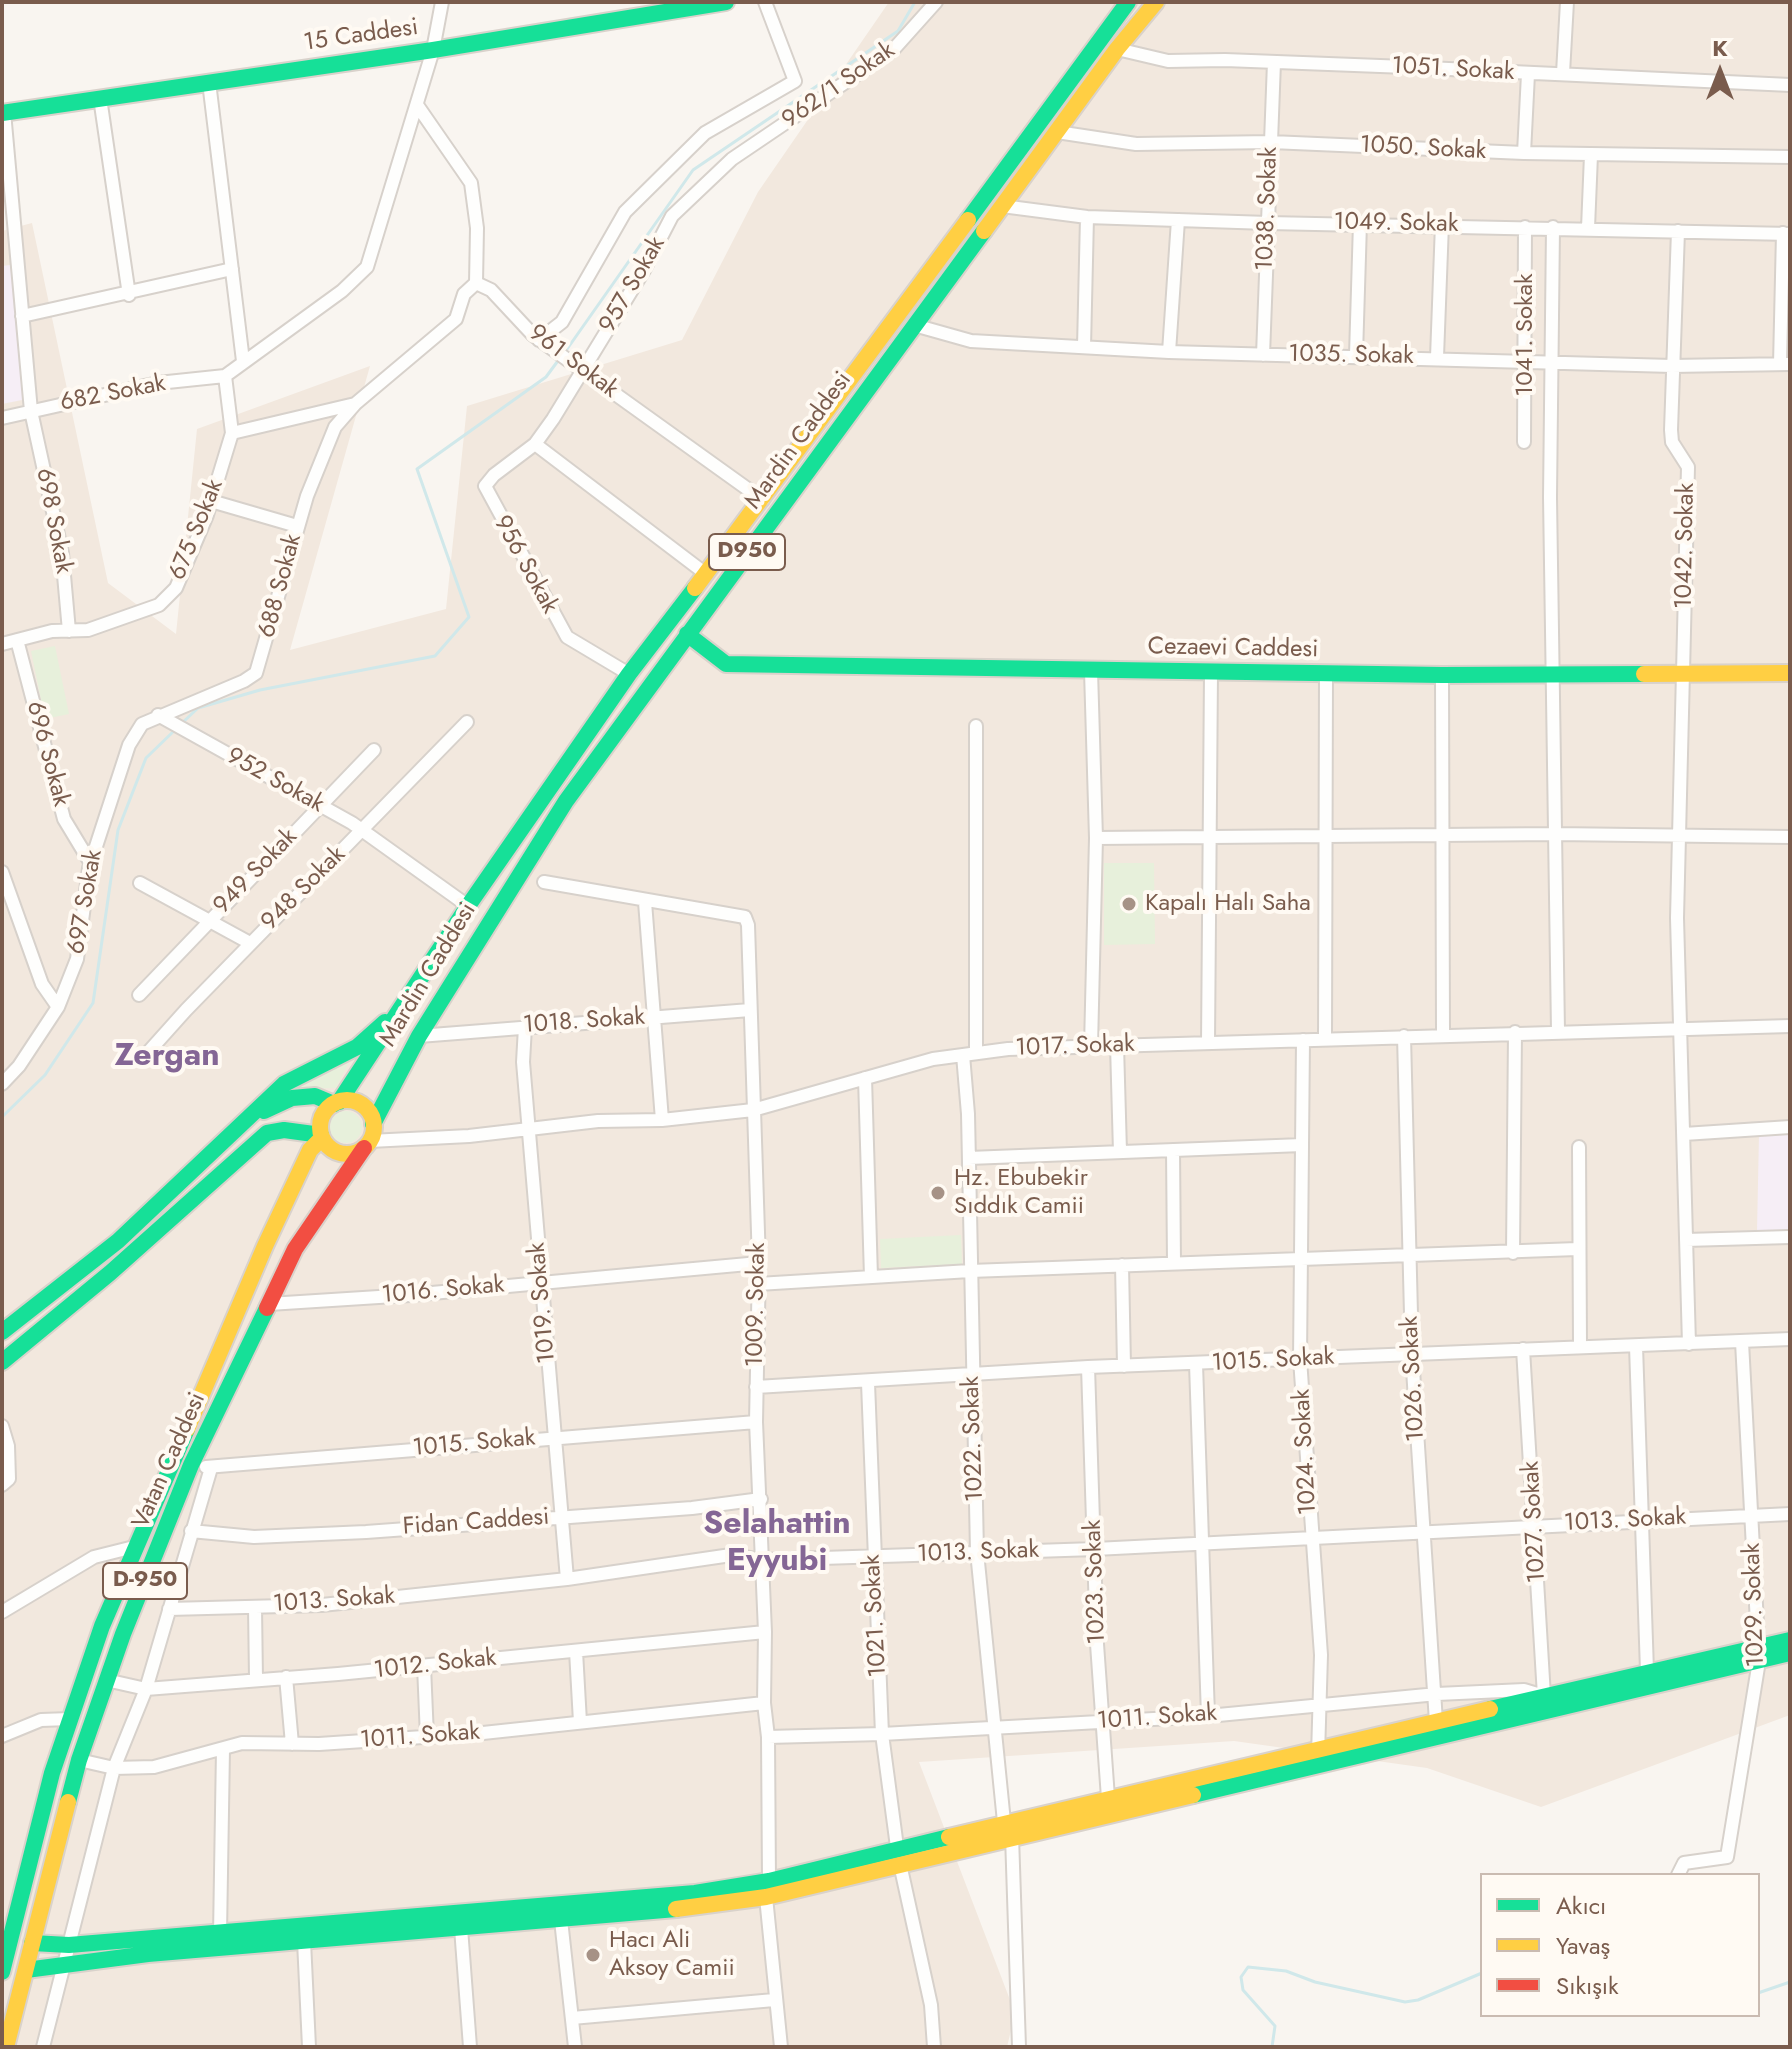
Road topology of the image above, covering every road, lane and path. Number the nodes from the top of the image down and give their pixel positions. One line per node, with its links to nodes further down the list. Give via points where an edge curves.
1 (442, 2): 9 (street)
2 (726, 2): 9 (main road, 15 Caddesi)
3 (765, 2): 41 (street, via 795,81 705,133 625,212 562,322)
4 (936, 2): 23 (street, 962/1 Sokak, via 893,50)
5 (1128, 2): 60 (main road, Mardin Caddesi / D950)
6 (1156, 2): 8 (main road, Mardin Caddesi / D950)
7 (1567, 2): 11 (street)
8 (1117, 49): 10 (street, 1051. Sokak, via 1168,61); 18 (main road, Mardin Caddesi / D950)
9 (433, 50): 13 (main road, 15 Caddesi); 16 (street)
10 (1274, 62): 12 (street, 1051. Sokak); 19 (street, 1038. Sokak)
11 (1563, 73): 12 (street, 1051. Sokak); 14 (street, 1051. Sokak)
12 (1528, 74): 20 (street)
13 (209, 82): 15 (main road, 15 Caddesi); 35 (street)
14 (1790, 85)
15 (100, 98): 17 (main road, 15 Caddesi); 37 (street)
16 (417, 105): 36 (street, via 471,183); 47 (street, via 367,267 342,291)
17 (3, 112): 39 (street, 698 Sokak)
18 (1057, 132): 19 (street, 1050. Sokak, via 1136,144); 24 (main road, Mardin Caddesi / D950)
19 (1271, 142): 20 (street, 1050. Sokak); 27 (street, 1038. Sokak)
20 (1524, 153): 21 (street, 1050. Sokak)
21 (1591, 155): 22 (street, 1050. Sokak); 32 (street)
22 (1790, 157)
23 (732, 159): 51 (street, 957 Sokak, via 672,216 644,270)
24 (1002, 206): 25 (street, 1049. Sokak); 40 (main road, Mardin Caddesi / D950)
25 (1087, 217): 26 (street, 1049. Sokak); 42 (street)
26 (1178, 220): 27 (street, 1049. Sokak); 43 (street)
27 (1268, 223): 28 (street, 1049. Sokak); 44 (street, 1038. Sokak)
28 (1360, 223): 29 (street, 1049. Sokak); 45 (street)
29 (1442, 224): 30 (street, 1049. Sokak); 46 (street)
30 (1525, 227): 31 (street, 1049. Sokak); 48 (street, 1041. Sokak)
31 (1553, 227): 32 (street, 1049. Sokak); 49 (street)
32 (1588, 228): 33 (street, 1049. Sokak)
33 (1678, 231): 34 (street, 1049. Sokak); 52 (street, 1042. Sokak)
34 (1786, 233): 38 (street)
35 (232, 269): 37 (street); 47 (street)
36 (476, 283): 41 (street, 961 Sokak, via 491,290); 54 (street, via 464,294 456,319)
37 (129, 295): 39 (street)
38 (1786, 302): 50 (street)
39 (22, 316): 55 (street, 698 Sokak)
40 (914, 325): 42 (street, 1035. Sokak, via 971,341); 65 (main road, Mardin Caddesi / D950)
41 (542, 342): 51 (street, 961 Sokak)
42 (1084, 347): 43 (street, 1035. Sokak)
43 (1169, 352): 44 (street, 1035. Sokak)
44 (1263, 355): 45 (street, 1035. Sokak)
45 (1356, 355): 46 (street, 1035. Sokak)
46 (1437, 357): 48 (street, 1035. Sokak)
47 (243, 361): 53 (street)
48 (1527, 361): 49 (street, 1035. Sokak); 58 (street, 1041. Sokak)
49 (1549, 361): 52 (street, 1035. Sokak); 75 (street)
50 (1785, 364): 52 (street, 1035. Sokak)
51 (578, 366): 59 (street, 957 Sokak); 60 (street, 961 Sokak)
52 (1672, 366): 73 (street, 1042. Sokak, via 1672,442 1688,467)
53 (225, 376): 55 (street, 682 Sokak, via 158,383); 57 (street)
54 (355, 404): 57 (street); 62 (street, 688 Sokak, via 335,427)
55 (31, 411): 56 (street, 682 Sokak); 64 (street, 698 Sokak, via 62,553)
56 (2, 418)
57 (232, 433): 61 (street, 675 Sokak)
58 (1524, 442)
59 (535, 444): 63 (street); 71 (street, 956 Sokak, via 494,475 485,486 486,494 567,637)
60 (763, 500): 63 (main road, Mardin Caddesi / D950)
61 (211, 501): 62 (street); 64 (street, 675 Sokak, via 176,588 159,605 88,630)
62 (297, 526): 76 (street, 688 Sokak, via 256,673)
63 (706, 574): 71 (main road, Mardin Caddesi / D950)
64 (69, 631): 66 (street, 675 Sokak)
65 (687, 634): 68 (main road, Cezaevi Caddesi, via 726,664); 108 (main road, Mardin Caddesi / D950, via 566,801)
66 (17, 640): 67 (street, 675 Sokak); 89 (street, 696 Sokak, via 64,819)
67 (2, 644)
68 (1091, 671): 69 (main road, Cezaevi Caddesi); 87 (street)
69 (1211, 673): 72 (main road, Cezaevi Caddesi); 88 (street)
70 (1790, 673): 73 (main road, Cezaevi Caddesi)
71 (629, 674): 94 (main road, Mardin Caddesi / D950)
72 (1326, 674): 74 (main road, Cezaevi Caddesi); 85 (street)
73 (1684, 674): 75 (main road, Cezaevi Caddesi); 84 (street, 1042. Sokak)
74 (1442, 675): 75 (main road, Cezaevi Caddesi); 83 (street)
75 (1554, 675): 82 (street)
76 (158, 715): 80 (street, 952 Sokak); 89 (street, 697 Sokak, via 142,724 129,745)
77 (467, 722): 81 (street, 948 Sokak)
78 (976, 726): 115 (street, 1022. Sokak)
79 (374, 750): 80 (street, 949 Sokak)
80 (320, 806): 81 (street, 952 Sokak); 95 (street, 949 Sokak)
81 (362, 831): 94 (street, 952 Sokak); 96 (street, 948 Sokak)
82 (1555, 834): 83 (street); 84 (street); 105 (street)
83 (1442, 836): 85 (street); 107 (street)
84 (1678, 836): 86 (street); 104 (street, 1042. Sokak)
85 (1326, 837): 88 (street); 110 (street)
86 (1790, 837)
87 (1096, 838): 88 (street); 114 (street)
88 (1209, 838): 112 (street)
89 (90, 862): 99 (street, 697 Sokak, via 77,959)
90 (2, 872): 99 (street, via 42,984)
91 (544, 882): 93 (street, 1009. Sokak)
92 (140, 883): 95 (street)
93 (645, 902): 100 (street, 1009. Sokak, via 745,917); 101 (street)
94 (468, 906): 98 (main road, Mardin Caddesi / D950)
95 (210, 920): 96 (street); 97 (street, 949 Sokak)
96 (250, 943): 116 (street, 948 Sokak)
97 (139, 995)
98 (407, 1002): 119 (main road, Mardin Caddesi / D950); 121 (main road, Mardin Caddesi, via 357,1047 284,1084)
99 (58, 1007): 118 (street, 697 Sokak)
100 (750, 1010): 101 (street, 1018. Sokak); 120 (street, 1009. Sokak)
101 (654, 1017): 103 (street, 1018. Sokak); 122 (street)
102 (1790, 1026): 104 (street, 1017. Sokak)
103 (525, 1027): 108 (street, 1018. Sokak); 124 (street, 1019. Sokak)
104 (1681, 1027): 105 (street, 1017. Sokak); 125 (street, 1042. Sokak)
105 (1558, 1031): 106 (street, 1017. Sokak)
106 (1515, 1032): 107 (street, 1017. Sokak); 136 (street)
107 (1443, 1035): 109 (street, 1017. Sokak)
108 (419, 1036): 127 (main road, Mardin Caddesi / D950)
109 (1404, 1036): 110 (street, 1017. Sokak); 137 (street, 1026. Sokak)
110 (1325, 1039): 111 (street, 1017. Sokak)
111 (1303, 1040): 112 (street, 1017. Sokak); 128 (street, 1024. Sokak)
112 (1208, 1043): 113 (street, 1017. Sokak)
113 (1117, 1045): 114 (street, 1017. Sokak); 131 (street)
114 (1091, 1046): 115 (street, 1017. Sokak)
115 (970, 1054): 117 (street, 1017. Sokak); 132 (street, 1022. Sokak)
116 (143, 1058)
117 (865, 1078): 120 (street, 1017. Sokak); 143 (street)
118 (2, 1084)
119 (336, 1103): 121 (main road, via 315,1096 292,1098); 126 (main road, Mardin Caddesi, via 322,1117); 127 (main road, via 360,1103)
120 (753, 1110): 122 (street, 1017. Sokak); 139 (street, 1009. Sokak)
121 (250, 1120): 147 (main road, Mardin Caddesi, via 118,1241)
122 (662, 1120): 124 (street, 1017. Sokak)
123 (1790, 1127): 125 (street)
124 (529, 1129): 127 (street, 1017. Sokak); 144 (street, 1019. Sokak)
125 (1684, 1134): 134 (street, 1042. Sokak)
126 (322, 1136): 127 (main road, via 339,1153 348,1154); 156 (main road, via 267,1133); 179 (main road, Vatan Caddesi / D-950, via 310,1150 265,1246)
127 (369, 1138): 146 (main road, Vatan Caddesi / D-950, via 295,1249)
128 (1302, 1145): 130 (street); 138 (street, 1024. Sokak)
129 (1579, 1147): 135 (street)
130 (1173, 1150): 131 (street); 140 (street)
131 (1120, 1152): 132 (street)
132 (969, 1158): 142 (street, 1022. Sokak)
133 (1790, 1237): 134 (street)
134 (1686, 1240): 150 (street, 1042. Sokak)
135 (1577, 1249): 136 (street); 151 (street)
136 (1513, 1253): 137 (street)
137 (1409, 1256): 138 (street); 154 (street, 1026. Sokak)
138 (1301, 1260): 140 (street); 155 (street, 1024. Sokak)
139 (759, 1263): 144 (street, 1016. Sokak); 145 (street, 1009. Sokak)
140 (1174, 1263): 141 (street)
141 (1122, 1265): 142 (street); 158 (street)
142 (970, 1271): 143 (street); 160 (street, 1022. Sokak)
143 (871, 1277): 145 (street)
144 (544, 1281): 146 (street, 1016. Sokak); 165 (street, 1019. Sokak)
145 (758, 1284): 162 (street, 1009. Sokak)
146 (269, 1304): 166 (main road, Vatan Caddesi / D-950)
147 (2, 1332)
148 (1790, 1339): 149 (street, 1015. Sokak)
149 (1742, 1342): 150 (street, 1015. Sokak); 171 (street, 1029. Sokak)
150 (1689, 1344): 152 (street, 1015. Sokak)
151 (1580, 1346): 152 (street, 1015. Sokak); 153 (street, 1015. Sokak)
152 (1636, 1346): 173 (street)
153 (1523, 1349): 154 (street, 1015. Sokak); 174 (street, 1027. Sokak)
154 (1412, 1354): 155 (street, 1015. Sokak); 176 (street, 1026. Sokak)
155 (1300, 1359): 157 (street, 1015. Sokak); 177 (street, 1024. Sokak)
156 (2, 1362)
157 (1196, 1364): 158 (street, 1015. Sokak); 178 (street)
158 (1124, 1366): 159 (street, 1015. Sokak)
159 (1088, 1367): 160 (street, 1015. Sokak); 180 (street, 1023. Sokak)
160 (971, 1373): 161 (street, 1015. Sokak); 181 (street, 1022. Sokak)
161 (868, 1383): 162 (street, 1015. Sokak); 182 (street, 1021. Sokak)
162 (756, 1387): 163 (street, 1009. Sokak)
163 (756, 1422): 165 (street, 1015. Sokak); 169 (street, 1009. Sokak)
164 (2, 1426): 168 (street, via 9,1479)
165 (557, 1437): 167 (street, 1015. Sokak); 172 (street, 1019. Sokak)
166 (191, 1465): 167 (street, 1015. Sokak); 197 (main road, Vatan Caddesi / D-950)
167 (211, 1468): 175 (street)
168 (2, 1485)
169 (761, 1499): 172 (street, Fidan Caddesi); 183 (street, 1009. Sokak)
170 (1790, 1514): 171 (street, 1013. Sokak)
171 (1752, 1515): 173 (street, 1013. Sokak); 192 (street, 1029. Sokak)
172 (562, 1517): 175 (street, Fidan Caddesi, via 254,1537); 184 (street, 1019. Sokak)
173 (1642, 1519): 174 (street, 1013. Sokak); 194 (street)
174 (1536, 1526): 176 (street, 1013. Sokak); 200 (street, 1027. Sokak)
175 (191, 1531): 186 (street)
176 (1422, 1531): 177 (street, 1013. Sokak); 199 (street, 1026. Sokak)
177 (1310, 1536): 178 (street, 1013. Sokak); 202 (street, 1024. Sokak)
178 (1201, 1545): 180 (street, 1013. Sokak); 203 (street)
179 (134, 1547): 187 (street, via 94,1557); 204 (main road, Vatan Caddesi / D-950)
180 (1095, 1549): 181 (street, 1013. Sokak); 206 (street, 1023. Sokak)
181 (977, 1552): 182 (street, 1013. Sokak); 208 (street, 1022. Sokak)
182 (873, 1557): 183 (street, 1013. Sokak); 209 (street, 1021. Sokak)
183 (762, 1560): 184 (street, 1013. Sokak, via 731,1555); 188 (street, 1009. Sokak)
184 (567, 1579): 185 (street, 1013. Sokak)
185 (255, 1607): 186 (street, 1013. Sokak); 196 (street)
186 (169, 1609): 198 (street)
187 (2, 1612)
188 (765, 1632): 190 (street, 1012. Sokak); 201 (street, 1009. Sokak)
189 (1790, 1640): 192 (main road)
190 (576, 1651): 193 (street, 1012. Sokak); 205 (street)
191 (1790, 1653): 192 (main road)
192 (1759, 1654): 194 (main road); 215 (main road); 221 (street, 1029. Sokak, via 1727,1857 1684,1863)
193 (424, 1666): 195 (street, 1012. Sokak); 211 (street)
194 (1647, 1671): 200 (main road)
195 (286, 1677): 196 (street, 1012. Sokak); 213 (street)
196 (256, 1679): 198 (street, 1012. Sokak)
197 (106, 1680): 198 (street, 1012. Sokak); 216 (main road, Vatan Caddesi / D-950)
198 (146, 1689): 217 (street)
199 (1437, 1694): 200 (street, 1011. Sokak, via 1524,1690); 202 (street, 1011. Sokak); 207 (street, 1026. Sokak)
200 (1544, 1696): 207 (main road)
201 (764, 1703): 205 (street, 1011. Sokak); 212 (street, 1009. Sokak)
202 (1322, 1703): 203 (street, 1011. Sokak); 215 (street, 1024. Sokak)
203 (1208, 1716): 206 (street, 1011. Sokak)
204 (70, 1719): 210 (street, via 41,1720); 231 (main road, Vatan Caddesi / D-950)
205 (580, 1722): 211 (street, 1011. Sokak)
206 (1102, 1722): 208 (street, 1011. Sokak); 218 (street, 1023. Sokak)
207 (1436, 1722): 215 (main road)
208 (995, 1727): 209 (street, 1011. Sokak); 219 (street, 1022. Sokak)
209 (882, 1734): 212 (street, 1011. Sokak); 220 (street, 1021. Sokak)
210 (2, 1736)
211 (427, 1737): 213 (street, 1011. Sokak)
212 (768, 1737): 222 (street, 1009. Sokak)
213 (292, 1744): 214 (street, 1011. Sokak, via 242,1743)
214 (223, 1749): 217 (street, 1011. Sokak, via 154,1767); 225 (street)
215 (1318, 1759): 218 (main road); 219 (main road)
216 (79, 1760): 217 (street, 1011. Sokak); 227 (main road, Vatan Caddesi / D-950)
217 (114, 1768): 228 (street)
218 (1108, 1798): 219 (main road)
219 (1008, 1829): 220 (main road); 241 (street, 1022. Sokak)
220 (899, 1856): 222 (main road); 240 (street, 1021. Sokak, via 931,2005)
221 (1679, 1873)
222 (768, 1889): 223 (main road); 225 (main road); 232 (street, 1009. Sokak)
223 (561, 1920): 224 (main road); 233 (street)
224 (461, 1928): 226 (main road); 237 (street)
225 (220, 1934): 228 (main road)
226 (304, 1941): 229 (main road); 236 (street)
227 (32, 1943): 228 (main road); 230 (main road, Vatan Caddesi / D-950)
228 (69, 1945): 229 (street)
229 (64, 1966): 230 (main road); 235 (street)
230 (26, 1970): 234 (main road, Vatan Caddesi / D-950)
231 (2, 1971)
232 (774, 2000): 233 (street); 239 (street, 1009. Sokak)
233 (572, 2018): 238 (street)
234 (6, 2047)
235 (43, 2047)
236 (309, 2047)
237 (470, 2047)
238 (575, 2047)
239 (781, 2047)
240 (934, 2047)
241 (1019, 2047)

